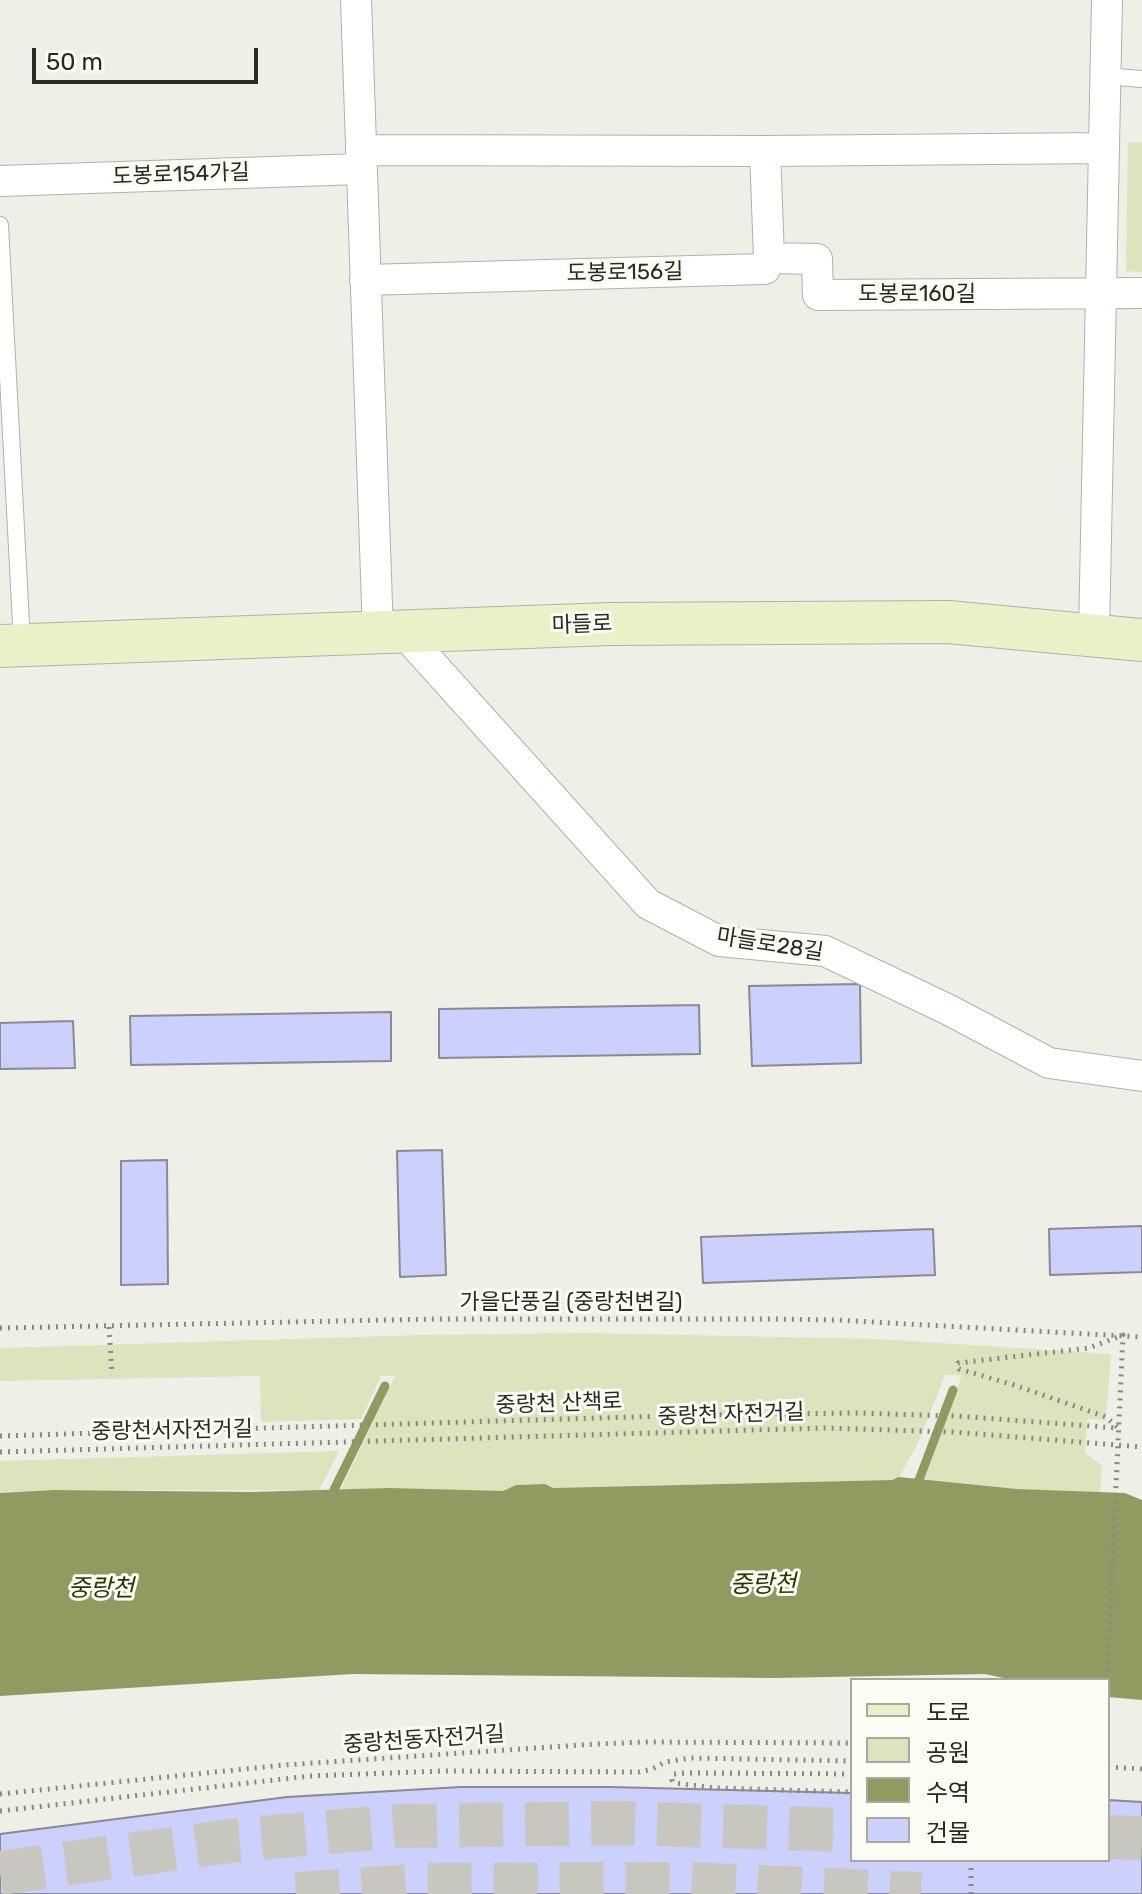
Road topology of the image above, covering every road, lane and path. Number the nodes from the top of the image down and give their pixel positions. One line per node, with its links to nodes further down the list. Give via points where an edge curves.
1 (356, 0): 7 (street)
2 (1107, 0): 3 (street)
3 (1106, 76): 4 (lane); 5 (street)
4 (1142, 79)
5 (1104, 148): 6 (street); 12 (street)
6 (765, 151): 7 (street); 10 (street)
7 (361, 160): 8 (street, 도봉로154가길); 11 (street)
8 (0, 181)
9 (0, 225): 14 (lane, 마들로)
10 (769, 258): 11 (street, 도봉로156길, via 765,269); 12 (street, 도봉로160길, via 817,259 818,295)
11 (365, 280): 15 (street)
12 (1101, 293): 13 (street); 16 (street)
13 (1142, 293)
14 (2, 318): 18 (lane, 마들로)
15 (391, 633): 16 (street, 마들로, via 610,624 948,622); 18 (street, 마들로); 19 (street, 마들로28길, via 648,904 719,941 825,951 1049,1063)
16 (1094, 634): 17 (street, 마들로)
17 (1142, 640)
18 (11, 646)
19 (1142, 1076)
20 (109, 1327): 21 (path, 가을단풍길 (중랑천변길)); 22 (path, 가을단풍길 (중랑천변길), via 436,1319 805,1319); 24 (path)
21 (0, 1328)
22 (1123, 1335): 23 (path, 가을단풍길 (중랑천변길)); 25 (path); 25 (path, via 1089,1348 957,1366 1106,1417)
23 (1142, 1337)
24 (112, 1375)
25 (1118, 1428): 26 (path, 중랑천 산책로, via 925,1415 698,1415); 28 (path)
26 (0, 1436)
27 (345, 1443): 28 (path, 중랑천 자전거길, via 824,1428); 30 (path, 중랑천서자전거길)
28 (1117, 1446): 29 (path); 31 (path)
29 (1142, 1447)
30 (0, 1452)
31 (1107, 1678)
32 (850, 1743): 38 (path, 중랑천동자전거길, via 596,1744 284,1765)
33 (850, 1761): 39 (path, via 690,1758 639,1772 326,1775)
34 (1110, 1767): 35 (path)
35 (1142, 1769)
36 (850, 1774): 37 (path, via 686,1773 674,1774 672,1780 716,1788)
37 (850, 1792)
38 (0, 1794)
39 (0, 1811)
40 (971, 1862): 41 (path)
41 (971, 1894)

